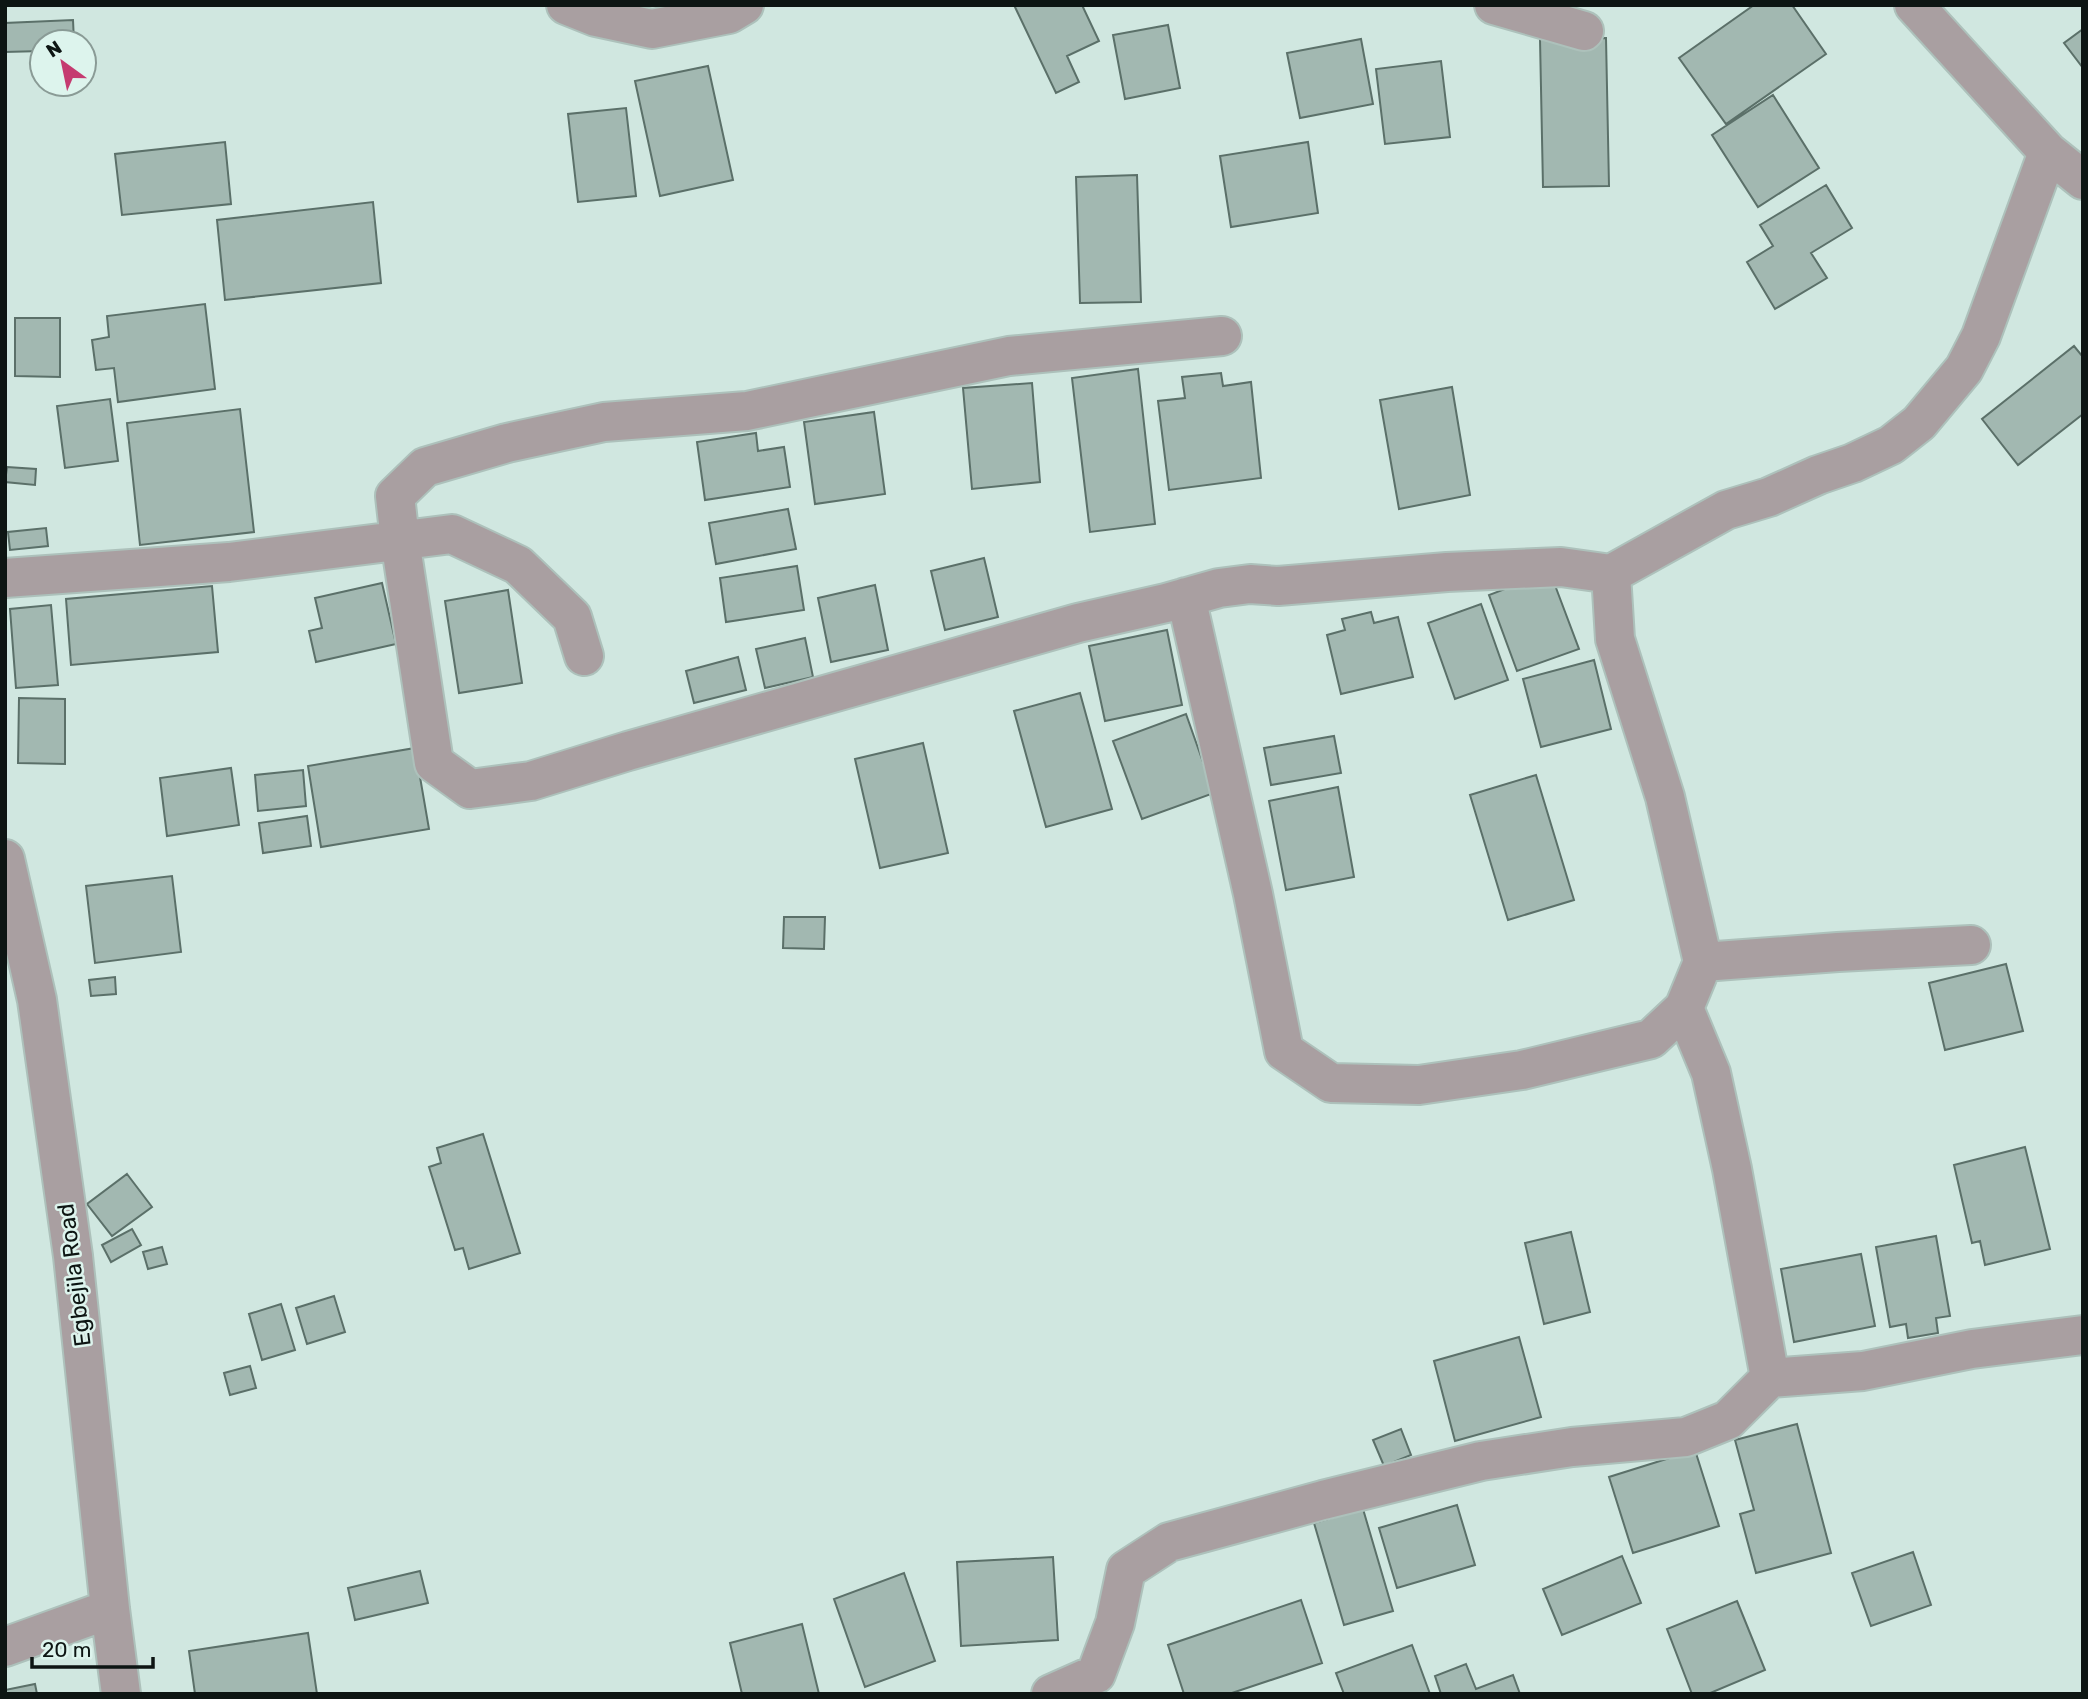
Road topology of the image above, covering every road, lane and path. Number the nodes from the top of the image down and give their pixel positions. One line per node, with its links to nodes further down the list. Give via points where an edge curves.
1 (566, 5): 2 (street, via 652,29 729,14)
2 (744, 5)
3 (1494, 5): 5 (street)
4 (1914, 5): 6 (street)
5 (1584, 31)
6 (2048, 152): 7 (street); 10 (street, via 1981,337 1964,369 1919,423 1891,445 1769,497 1726,510)
7 (2083, 180)
8 (1222, 336): 9 (street, via 1009,356 747,411 604,422 508,443 425,467 395,496)
9 (400, 540): 11 (street, via 229,562); 12 (street, via 434,763 470,789 531,781 1078,623); 13 (street, via 452,534 518,565 572,617)
10 (1611, 574): 12 (street, via 1561,567 1490,570 1278,586 1250,584); 16 (street, via 1615,639 1665,797)
11 (5, 578)
12 (1186, 597): 17 (street, via 1284,1051 1331,1083 1419,1085 1522,1070 1651,1040)
13 (584, 656)
14 (5, 859): 20 (street, Egbejila Road, via 37,1000 73,1256)
15 (1971, 945): 16 (street)
16 (1703, 962): 17 (street)
17 (1684, 1008): 19 (street, via 1711,1073)
18 (2083, 1335): 19 (street, via 1972,1349 1863,1371)
19 (1770, 1378): 23 (street, via 1728,1420 1686,1437 1481,1461 1169,1542 1126,1570 1115,1623 1096,1674)
20 (110, 1609): 21 (street); 22 (street, Egbejila Road)
21 (5, 1647)
22 (121, 1694)
23 (1051, 1694)

